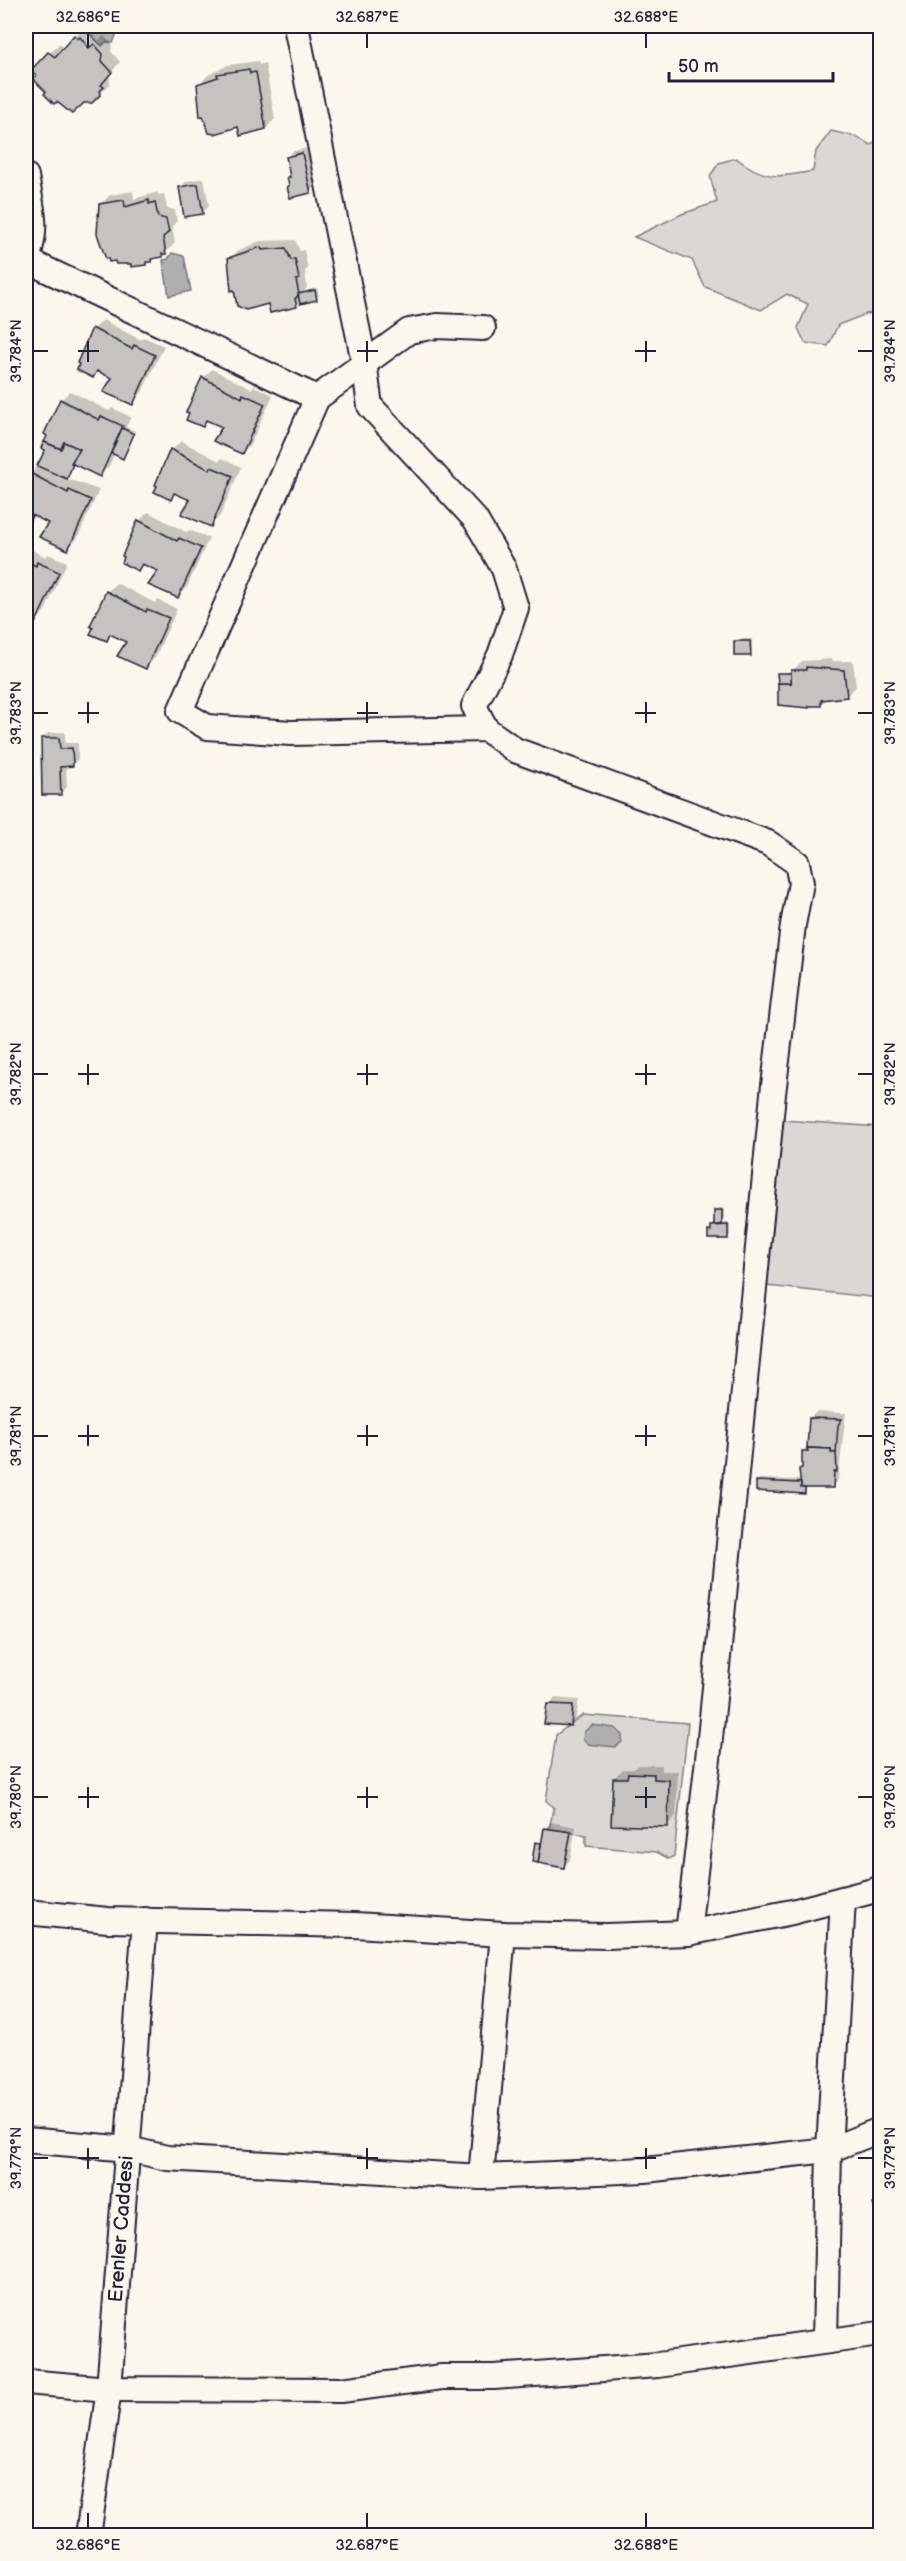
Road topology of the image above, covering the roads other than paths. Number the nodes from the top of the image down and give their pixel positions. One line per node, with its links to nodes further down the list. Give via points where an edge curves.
1 (296, 26): 5 (street)
2 (26, 176): 3 (street, via 35,236)
3 (26, 261): 6 (street)
4 (483, 328): 5 (street, via 437,326 410,331)
5 (364, 362): 6 (street); 7 (street, via 370,406 475,519 504,569 516,608 500,655 474,706)
6 (317, 398): 7 (street, via 180,711 207,727 291,733)
7 (486, 729): 12 (street, via 515,750 768,843 797,864 801,883 773,1094)
8 (880, 1889): 9 (street)
9 (843, 1899): 12 (street); 17 (street)
10 (26, 1912): 11 (street)
11 (145, 1920): 13 (street, via 355,1925); 16 (street, Erenler Caddesi)
12 (688, 1933): 13 (street)
13 (503, 1934): 18 (street)
14 (880, 2130): 17 (street)
15 (26, 2140): 16 (street)
16 (129, 2150): 18 (street, via 167,2158); 22 (street, Erenler Caddesi)
17 (830, 2150): 18 (street, via 645,2170); 20 (street)
18 (481, 2176)
19 (880, 2334): 20 (street)
20 (825, 2341): 22 (street, via 658,2364 494,2377 442,2377 341,2390)
21 (26, 2382): 22 (street)
22 (109, 2389): 23 (street, Erenler Caddesi)
23 (88, 2535)

